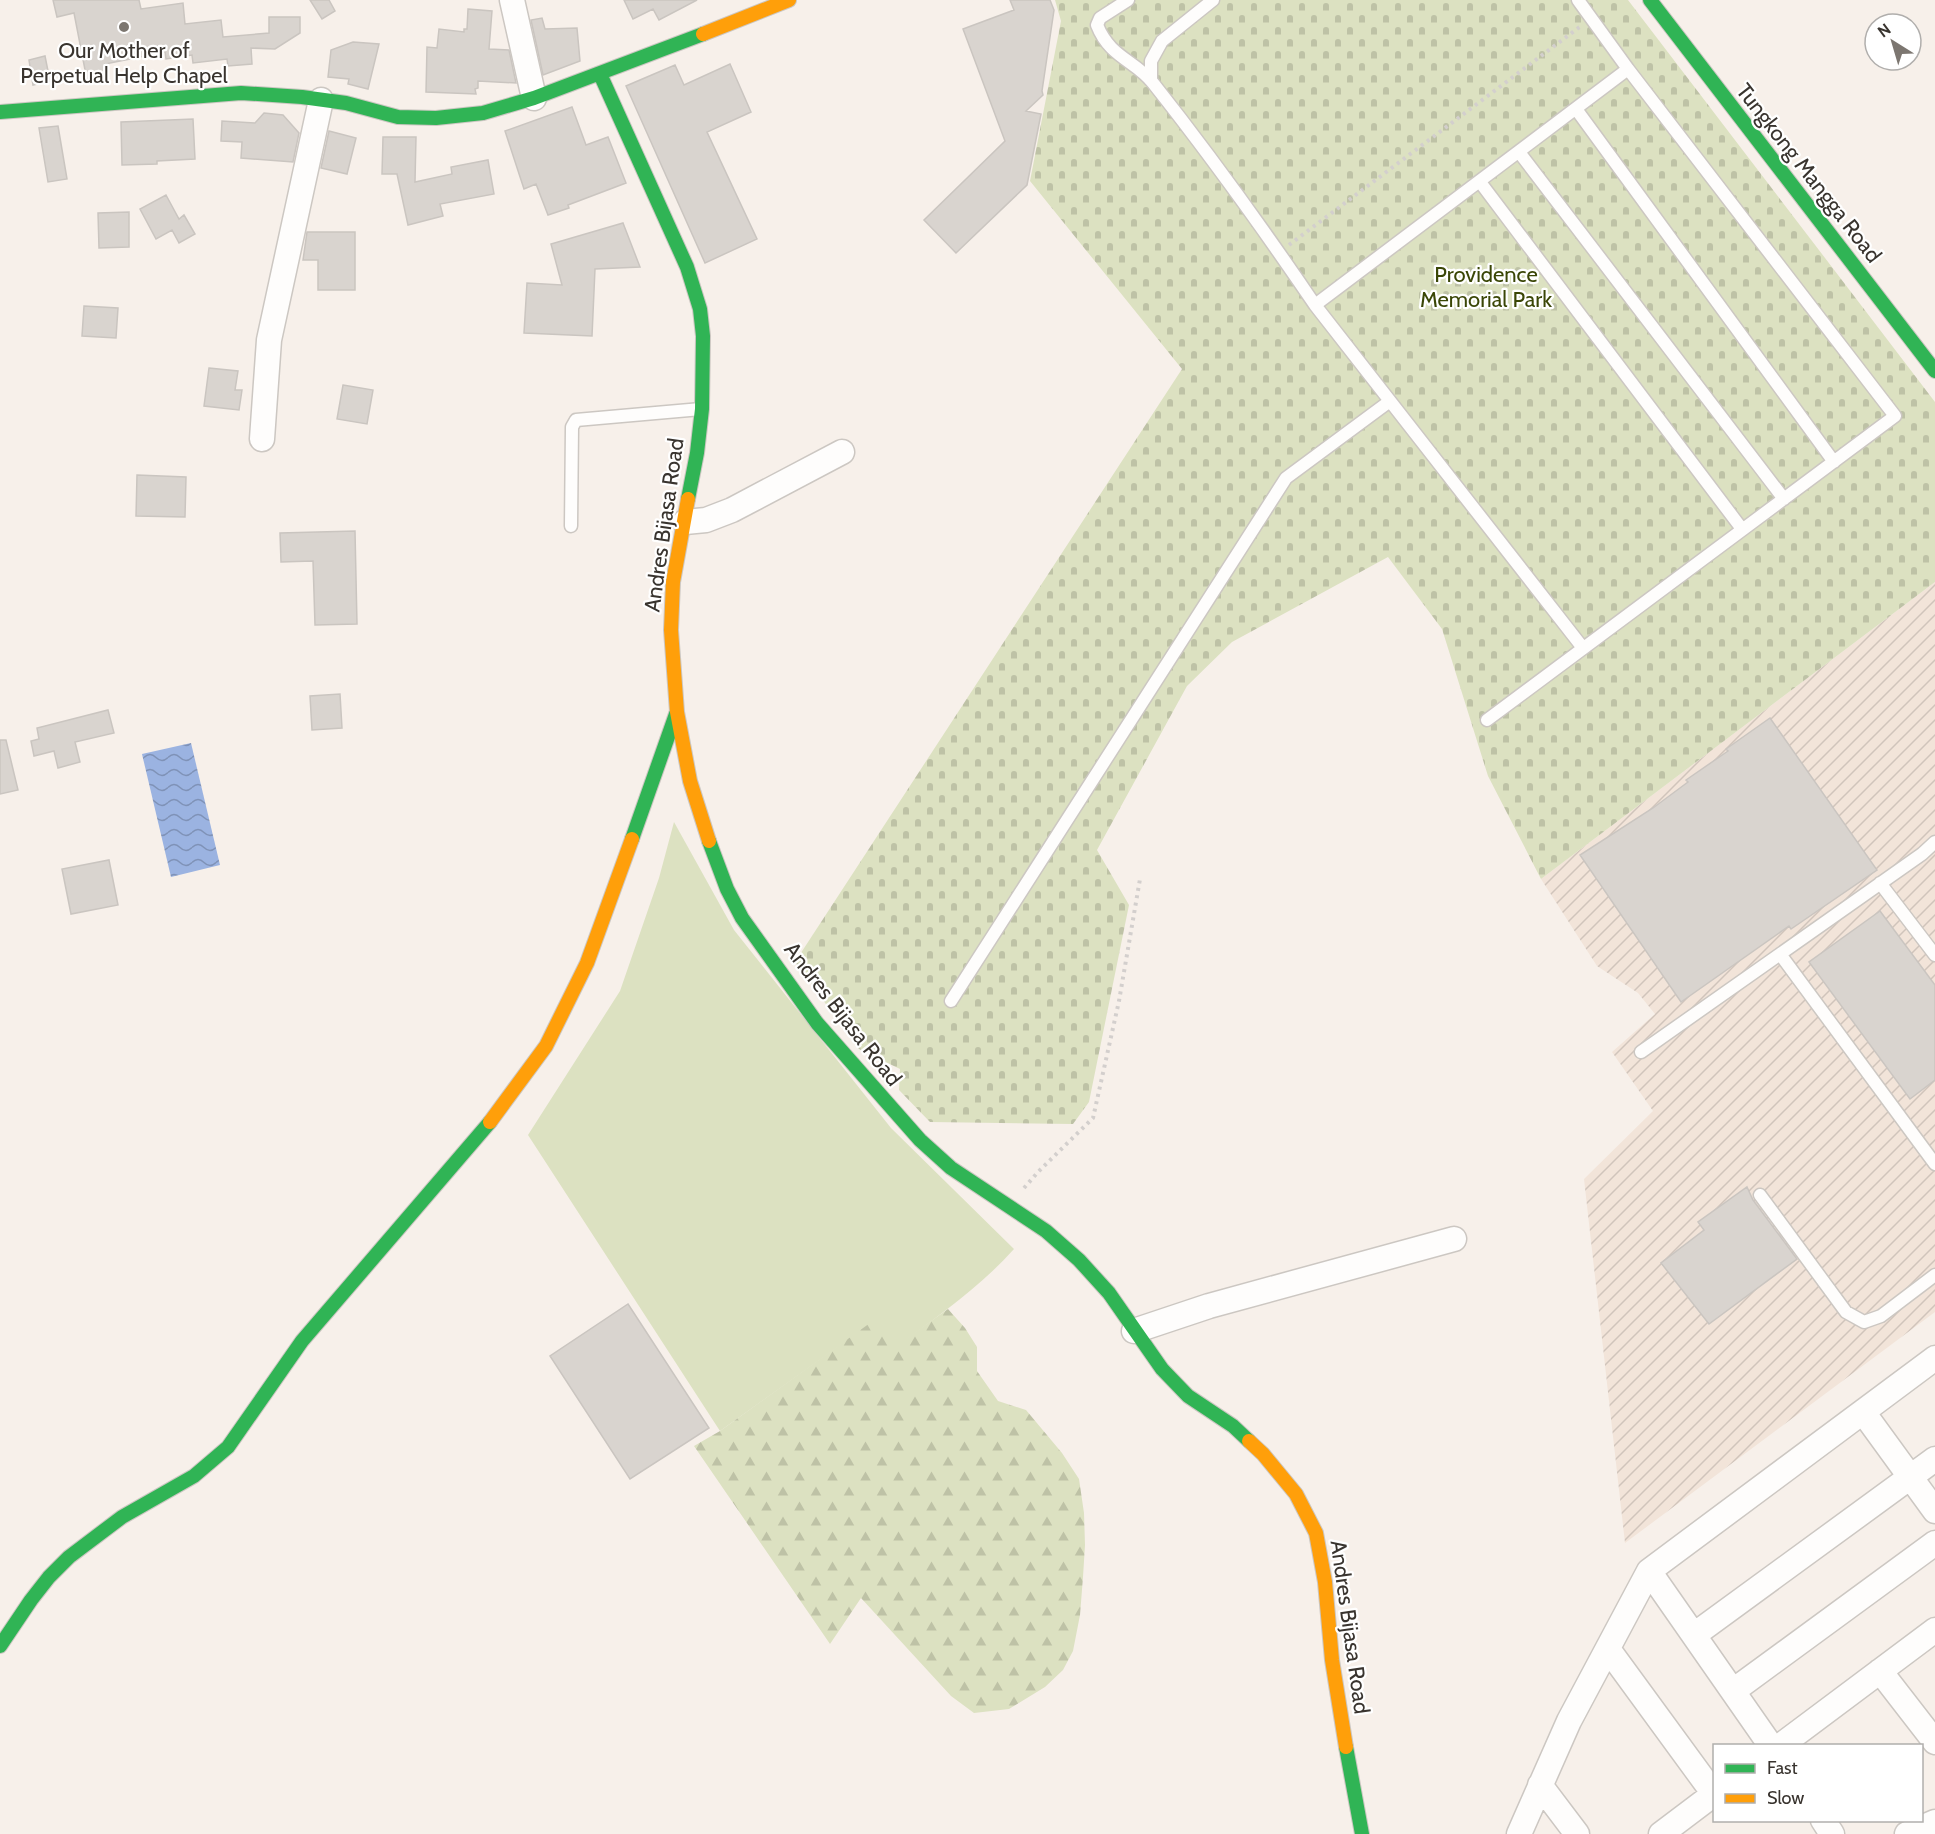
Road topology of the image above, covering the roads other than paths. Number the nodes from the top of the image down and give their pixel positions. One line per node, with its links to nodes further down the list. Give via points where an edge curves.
1 (512, 0): 10 (street)
2 (789, 0): 8 (street)
3 (1128, 0): 9 (lane, via 1101,18 1097,26 1102,39 1116,54)
4 (1213, 0): 9 (lane, via 1162,41 1151,61)
5 (1578, 0): 7 (lane)
6 (1650, 0): 17 (street, Tungkong Mangga Road)
7 (1628, 69): 12 (lane); 22 (lane, via 1895,416)
8 (600, 74): 10 (street); 19 (street, Andres Bijasa Road, via 695,287 703,336)
9 (1151, 80): 16 (lane)
10 (534, 98): 11 (street, via 483,112 436,118 398,117)
11 (321, 100): 13 (street, via 241,93); 20 (street, via 269,340)
12 (1576, 109): 14 (lane); 22 (lane)
13 (0, 112)
14 (1519, 152): 15 (lane); 23 (lane)
15 (1479, 182): 16 (lane); 26 (lane)
16 (1315, 306): 18 (lane)
17 (1935, 371)
18 (1390, 400): 27 (lane); 34 (lane, via 1286,478)
19 (702, 409): 24 (street, Andres Bijasa Road); 25 (lane, via 576,420 572,427)
20 (262, 440)
21 (842, 452): 24 (street, via 732,510 705,520)
22 (1834, 462): 23 (lane)
23 (1784, 499): 26 (lane)
24 (685, 522): 28 (street, Andres Bijasa Road, via 673,582 671,630)
25 (571, 526)
26 (1742, 529): 27 (lane)
27 (1583, 648): 29 (lane)
28 (677, 712): 40 (street, Andres Bijasa Road, via 699,814 727,889 742,918 818,1023 920,1140 951,1168 1046,1232 1079,1260 1109,1293); 50 (street, via 590,953 554,1030 530,1070 471,1146 324,1314 228,1447 194,1476 122,1517 69,1557 31,1599)
29 (1487, 720)
30 (1935, 842): 31 (lane)
31 (1881, 883): 32 (lane); 33 (lane)
32 (1780, 954): 35 (lane); 36 (lane)
33 (1935, 955)
34 (951, 1001)
35 (1641, 1052)
36 (1935, 1164)
37 (1761, 1195): 39 (lane, via 1846,1312 1864,1322 1881,1316)
38 (1454, 1239): 40 (street, via 1209,1306)
39 (1935, 1275)
40 (1134, 1332): 61 (street, Andres Bijasa Road, via 1188,1396 1233,1426 1263,1454 1296,1494 1316,1533 1332,1660)
41 (1935, 1358): 42 (street)
42 (1863, 1412): 44 (street); 47 (street)
43 (1935, 1459): 44 (street)
44 (1910, 1477): 45 (street); 49 (street)
45 (1935, 1511)
46 (1935, 1543): 53 (street)
47 (1649, 1571): 49 (street); 51 (street)
48 (1935, 1630): 52 (street)
49 (1694, 1635): 53 (street)
50 (0, 1646)
51 (1608, 1649): 57 (street); 58 (street)
52 (1880, 1671): 54 (street); 56 (street)
53 (1733, 1691): 55 (street)
54 (1935, 1742)
55 (1770, 1744)
56 (1783, 1744)
57 (1540, 1785): 62 (street); 63 (street)
58 (1713, 1793)
59 (1713, 1795): 64 (street)
60 (1935, 1822): 65 (street)
61 (1362, 1834)
62 (1519, 1834)
63 (1577, 1834)
64 (1661, 1834)
65 (1907, 1834)

